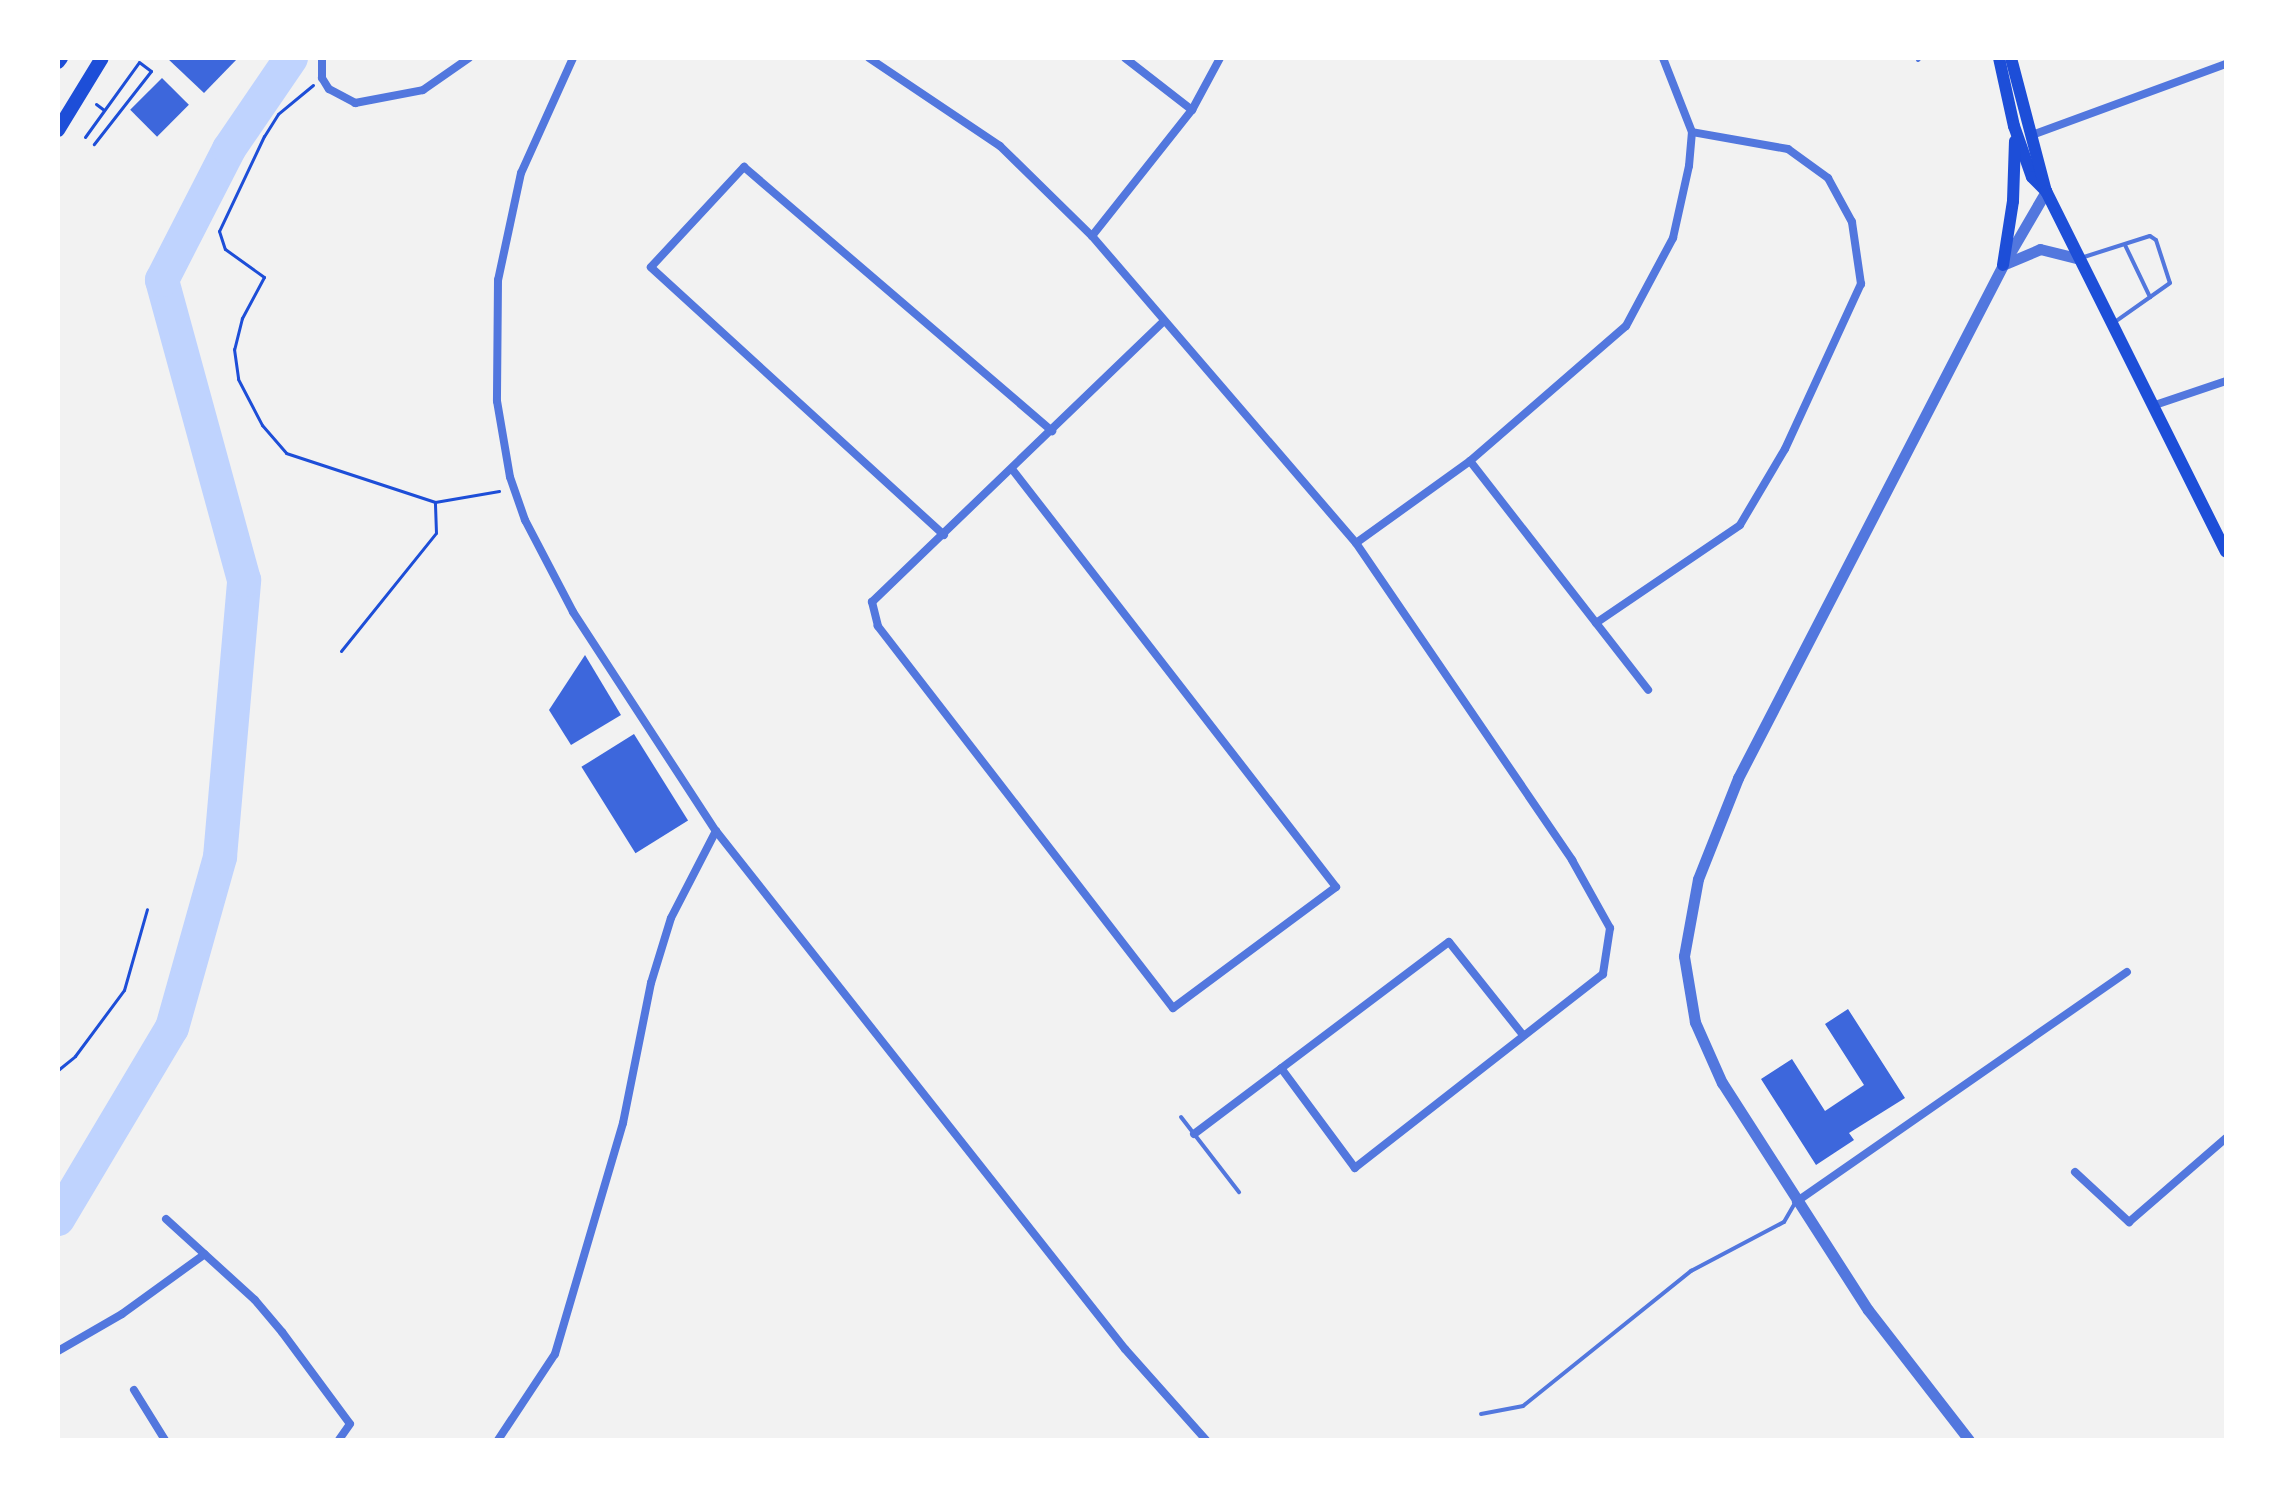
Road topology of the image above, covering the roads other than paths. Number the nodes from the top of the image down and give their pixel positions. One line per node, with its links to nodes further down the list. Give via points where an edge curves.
1 (102, 58): 14 (main road)
2 (322, 58): 3 (street, via 322,78 342,99 381,101 437,84)
3 (469, 58)
4 (573, 58): 35 (street, via 521,173 498,280 497,401 514,488 545,564)
5 (869, 58): 18 (street, via 1000,146)
6 (1125, 58): 12 (street)
7 (1220, 58): 12 (street)
8 (1663, 58): 15 (street)
9 (1999, 58): 13 (main road)
10 (2011, 58): 16 (main road)
11 (2226, 64): 16 (street)
12 (1192, 110): 18 (street)
13 (2014, 126): 17 (main road, via 2032,177); 21 (main road, via 2013,201)
14 (58, 130)
15 (1692, 132): 28 (street, via 1673,238 1626,326); 33 (street, via 1788,149 1828,178 1852,222 1861,284 1785,449 1740,525)
16 (2032, 135): 17 (main road)
17 (2046, 191): 20 (main road); 21 (street)
18 (1092, 236): 23 (street)
19 (2124, 245): 20 (lane); 22 (lane); 22 (lane, via 2150,236 2156,240 2172,279)
20 (2080, 259): 21 (street, via 2040,249); 24 (main road)
21 (2003, 265): 44 (street, via 1738,778 1698,879 1684,956 1695,1022 1722,1083)
22 (2150, 297): 24 (lane)
23 (1164, 321): 27 (street); 31 (street)
24 (2113, 323): 26 (main road)
25 (2226, 381): 26 (street)
26 (2155, 405): 32 (main road)
27 (1052, 431): 29 (street); 30 (street, via 744,167 651,267)
28 (1470, 461): 31 (street); 33 (street)
29 (1012, 469): 30 (street); 30 (street, via 1336,887 1173,1008 878,626 872,602)
30 (944, 535)
31 (1356, 543): 37 (street, via 1572,860 1610,928 1603,974)
32 (2226, 552)
33 (1596, 623): 34 (street)
34 (1648, 690)
35 (716, 831): 52 (street, via 671,918 651,983 623,1123 555,1354); 53 (street, via 1125,1349)
36 (2127, 972): 44 (street)
37 (1523, 1035): 38 (street, via 1449,942); 38 (street, via 1355,1168)
38 (1281, 1068): 40 (street)
39 (1181, 1117): 40 (lane)
40 (1194, 1134): 43 (lane)
41 (2226, 1138): 42 (street, via 2129,1222)
42 (2075, 1172)
43 (1239, 1192)
44 (1795, 1203): 49 (lane, via 1784,1222 1691,1271 1523,1406); 54 (street, via 1868,1310)
45 (166, 1219): 46 (street)
46 (205, 1254): 47 (street, via 122,1314); 51 (street, via 255,1300 350,1424)
47 (58, 1351)
48 (134, 1390): 50 (street)
49 (1481, 1414)
50 (165, 1440)
51 (339, 1440)
52 (498, 1440)
53 (1206, 1440)
54 (1969, 1440)

